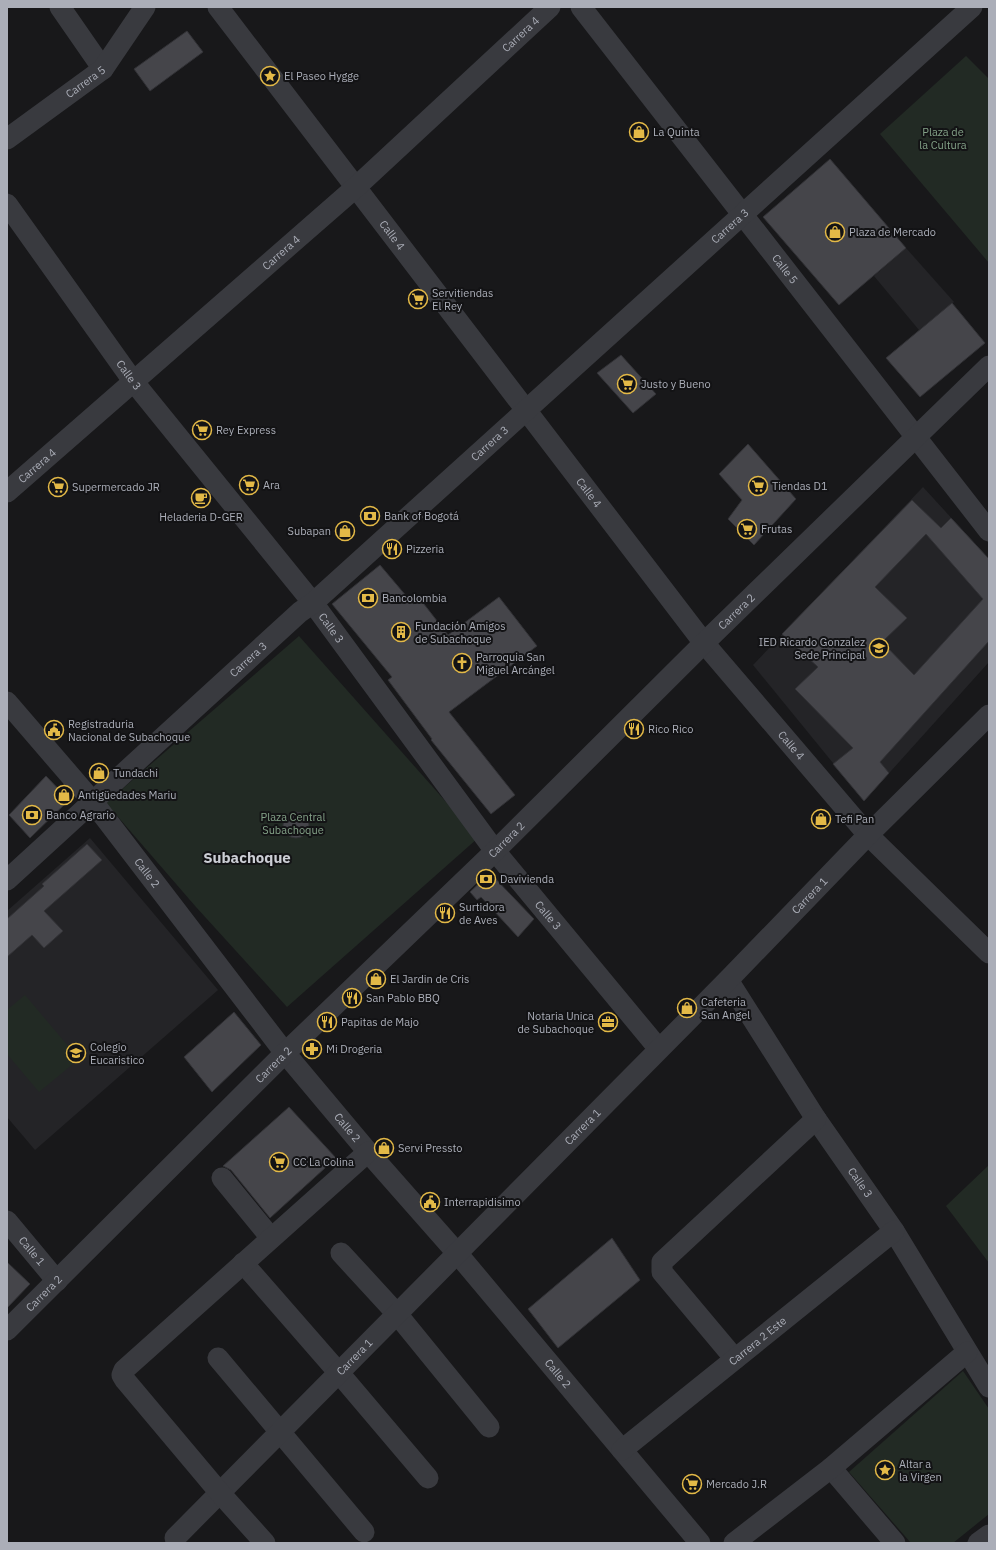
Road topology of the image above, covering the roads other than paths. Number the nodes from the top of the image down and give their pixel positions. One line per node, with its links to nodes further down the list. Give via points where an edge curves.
1 (60, 7): 7 (street)
2 (145, 7): 7 (street, Carrera 5)
3 (218, 7): 9 (street, Calle 4)
4 (550, 7): 9 (street, Carrera 4)
5 (581, 7): 11 (street, Calle 5)
6 (972, 7): 11 (street, Carrera 3)
7 (103, 69): 8 (street, Carrera 5)
8 (7, 139)
9 (355, 188): 13 (street, Carrera 4); 14 (street, Calle 4)
10 (7, 204): 13 (street, Calle 3)
11 (743, 215): 14 (street, Carrera 3); 15 (street, Calle 5)
12 (989, 366): 15 (street, Carrera 2)
13 (133, 381): 16 (street, Carrera 4); 18 (street, Calle 3)
14 (526, 410): 18 (street, Carrera 3); 19 (street, Calle 4)
15 (916, 437): 17 (street, Calle 5); 19 (street, Carrera 2)
16 (7, 492)
17 (989, 531)
18 (313, 603): 22 (street, Carrera 3, via 300,612); 24 (street, Calle 3)
19 (704, 643): 23 (street, Calle 4); 24 (street, Carrera 2)
20 (7, 702): 22 (street, Calle 2)
21 (989, 715): 23 (street, Carrera 1)
22 (93, 802): 25 (street, Carrera 3); 29 (street, Calle 2)
23 (868, 835): 26 (street, Calle 4); 27 (street, Carrera 1)
24 (496, 851): 28 (street, Calle 3); 29 (street, Carrera 2)
25 (7, 880)
26 (989, 953)
27 (728, 980): 28 (street, Carrera 1); 30 (street, Calle 3)
28 (659, 1049): 37 (street, Carrera 1)
29 (285, 1054): 31 (street, Calle 2); 39 (street, Carrera 2)
30 (816, 1118): 34 (street, Calle 3); 44 (street, via 662,1262 662,1272)
31 (368, 1152): 35 (street); 37 (street, Calle 2)
32 (222, 1178): 35 (street)
33 (7, 1221): 39 (street, Calle 1)
34 (894, 1231): 42 (street, Calle 3); 44 (street, Carrera 2 Este)
35 (271, 1238): 38 (street)
36 (341, 1253): 40 (street)
37 (457, 1253): 40 (street, Carrera 1); 49 (street, Calle 2)
38 (243, 1263): 45 (street); 52 (street, via 124,1370 122,1375)
39 (57, 1281): 41 (street, Carrera 2)
40 (397, 1314): 45 (street, Carrera 1); 47 (street)
41 (7, 1330)
42 (967, 1352): 46 (street, Calle 3); 50 (street)
43 (218, 1358): 48 (street)
44 (734, 1360): 49 (street, Carrera 2 Este)
45 (339, 1373): 48 (street, Carrera 1); 51 (street)
46 (989, 1387)
47 (489, 1428)
48 (279, 1433): 52 (street, Carrera 1); 53 (street)
49 (622, 1450): 57 (street, Calle 2)
50 (831, 1468): 58 (street); 59 (street)
51 (428, 1478)
52 (220, 1493): 55 (street, Carrera 1); 56 (street)
53 (364, 1532)
54 (989, 1535): 60 (street)
55 (175, 1538)
56 (265, 1543)
57 (700, 1543)
58 (734, 1543)
59 (895, 1543)
60 (978, 1543)

